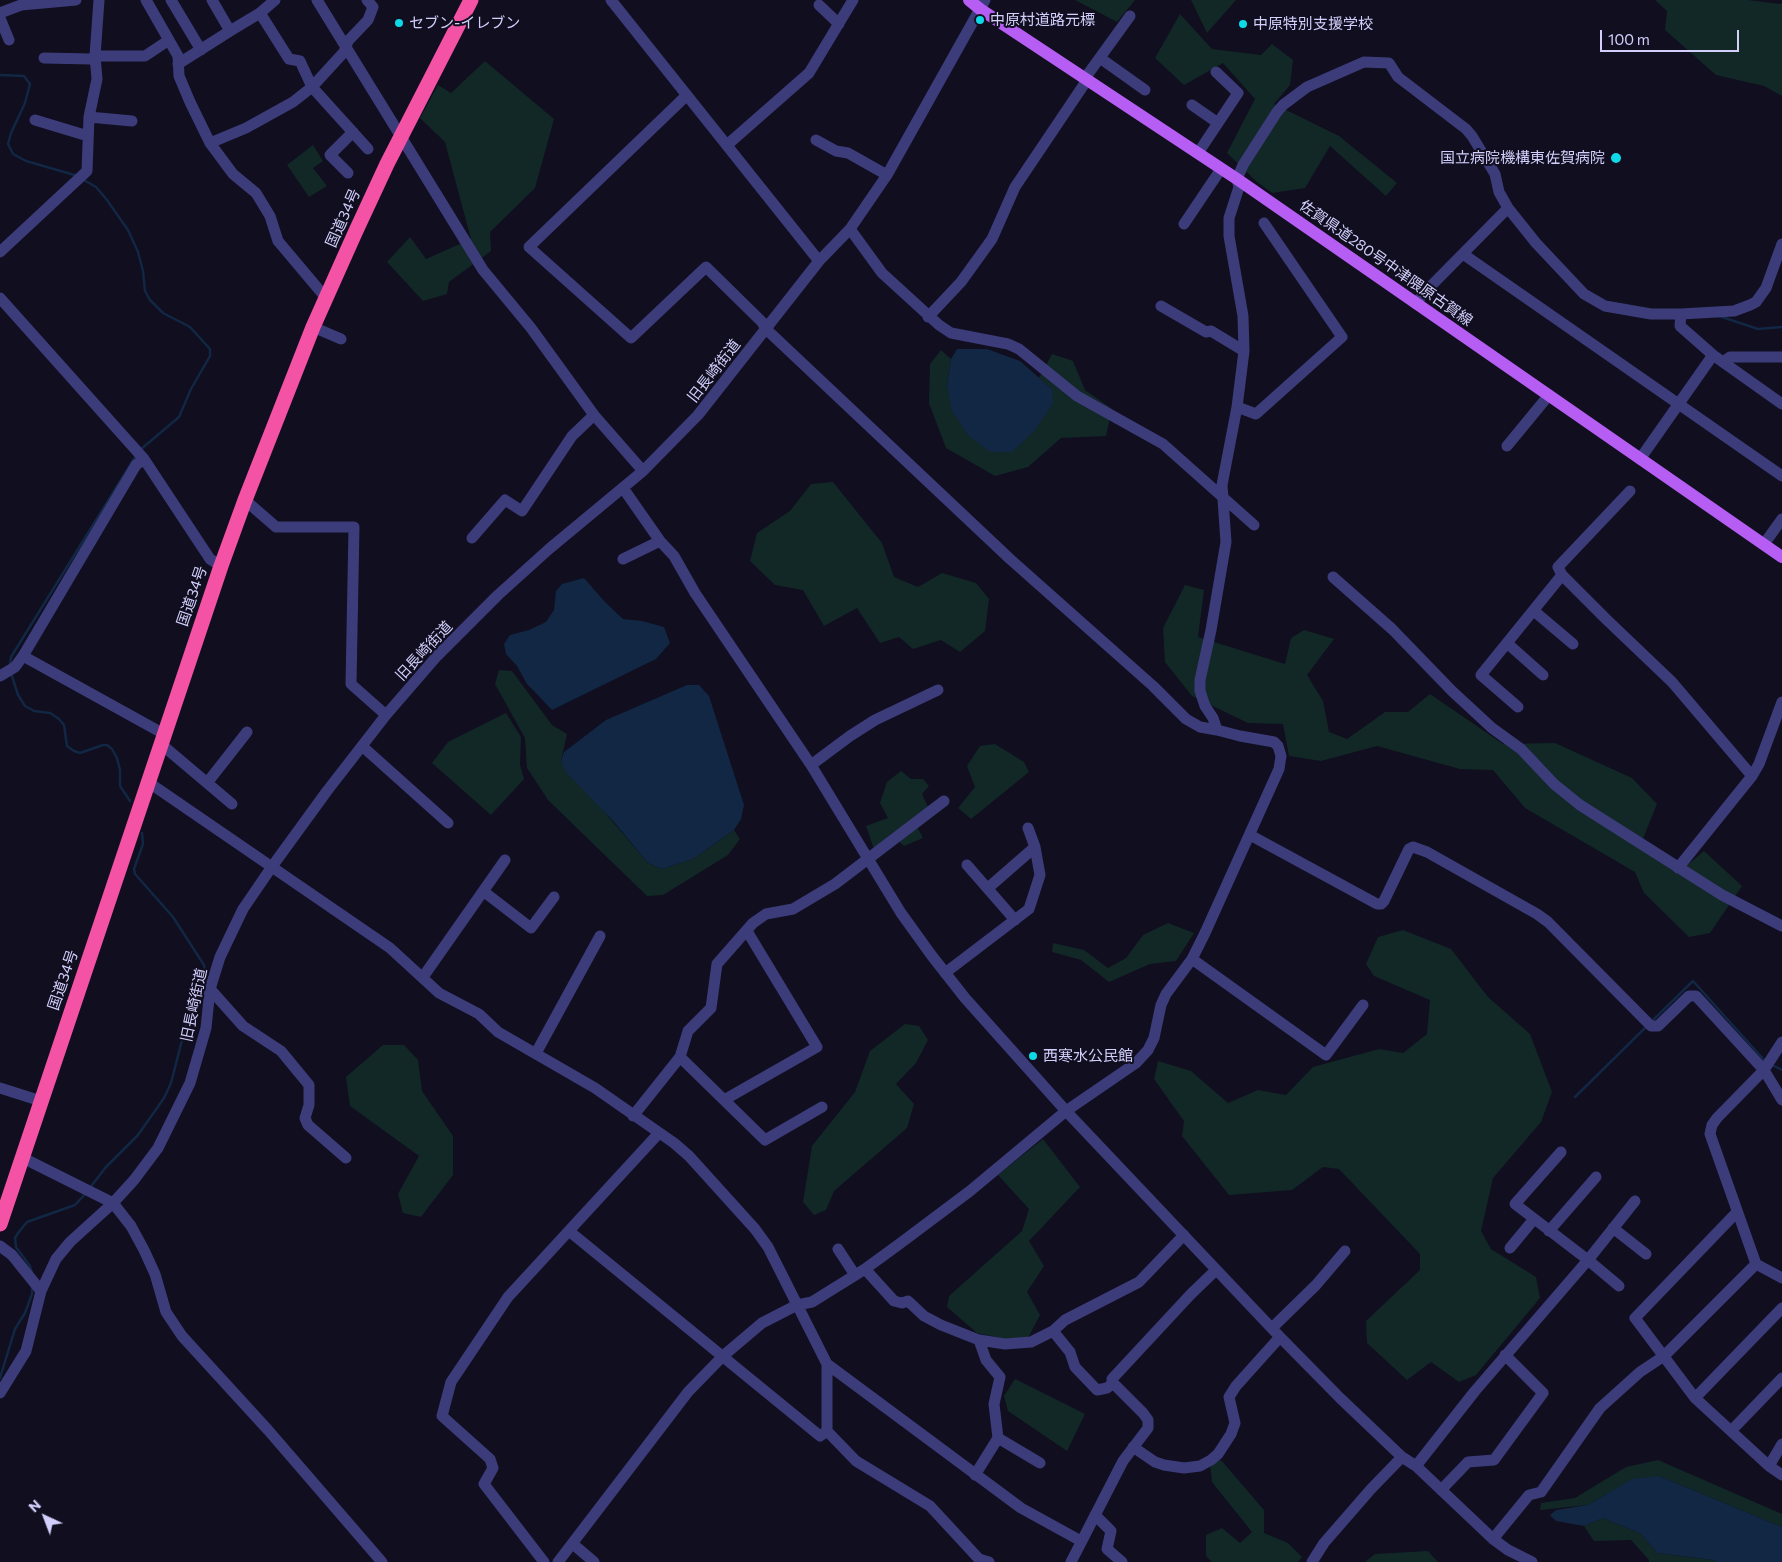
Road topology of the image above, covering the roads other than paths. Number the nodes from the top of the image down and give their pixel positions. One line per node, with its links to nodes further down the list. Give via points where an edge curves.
1 (76, 0): 16 (street, via 21,4)
2 (99, 0): 25 (street)
3 (146, 0): 22 (street)
4 (171, 0): 24 (street)
5 (212, 0): 20 (street)
6 (275, 0): 15 (street)
7 (317, 0): 23 (street)
8 (366, 0): 23 (street, via 373,7 368,20 348,40)
9 (471, 0): 41 (highway, 国道34号)
10 (611, 0): 33 (street)
11 (853, 0): 19 (street)
12 (969, 0): 14 (main road, 佐賀県道280号中津隈原古賀線)
13 (819, 4): 19 (street)
14 (983, 5): 30 (main road, 佐賀県道280号中津隈原古賀線); 49 (street, 旧長崎街道)
15 (262, 7): 20 (street); 31 (street, via 289,59 300,61)
16 (0, 13)
17 (1130, 16): 27 (street)
18 (0, 18): 21 (street)
19 (839, 24): 44 (street, via 809,73)
20 (230, 31): 24 (street)
21 (9, 40)
22 (169, 40): 25 (street, via 144,56); 28 (street, via 178,56)
23 (346, 47): 31 (street); 41 (street)
24 (200, 50): 28 (street)
25 (95, 56): 26 (street, via 91,59); 35 (street, via 97,79)
26 (44, 58)
27 (1100, 58): 30 (street); 32 (street)
28 (178, 64): 43 (street, via 179,76)
29 (1216, 72): 38 (street, via 1238,93)
30 (1087, 80): 46 (main road, 佐賀県道280号中津隈原古賀線); 64 (street, via 1015,187 992,239 961,282)
31 (312, 87): 39 (street); 43 (street, via 254,124)
32 (1145, 90)
33 (687, 95): 44 (street); 66 (street, via 529,247 630,338 706,267)
34 (1192, 105): 38 (street)
35 (89, 118): 37 (street); 40 (street)
36 (35, 120): 40 (street)
37 (132, 121)
38 (1218, 123): 46 (street)
39 (353, 132): 45 (street); 48 (street, via 330,155)
40 (88, 136): 56 (street, via 88,171)
41 (401, 137): 60 (highway, 国道34号); 76 (street, via 483,270 531,328)
42 (816, 140): 49 (street)
43 (210, 143): 60 (street, via 233,174 256,193 270,216 278,242)
44 (727, 145): 58 (street)
45 (368, 149)
46 (1198, 153): 47 (main road, 佐賀県道280号中津隈原古賀線)
47 (1221, 168): 50 (main road, 佐賀県道280号中津隈原古賀線); 53 (street)
48 (348, 173)
49 (887, 175): 54 (street, 旧長崎街道)
50 (1237, 179): 51 (street, via 1276,112 1292,97 1364,62 1389,64 1398,76 1472,136 1495,174 1499,192); 61 (main road, 佐賀県道280号中津隈原古賀線); 68 (street, via 1239,187 1229,218 1229,236 1244,316)
51 (1508, 208): 57 (street); 63 (street, via 1584,294 1605,306 1651,314)
52 (1264, 222): 75 (street, via 1342,337 1256,414)
53 (1184, 224)
54 (850, 229): 58 (street, 旧長崎街道); 64 (street, via 882,273)
55 (1782, 244): 63 (street, via 1766,288 1756,302 1734,311)
56 (0, 252)
57 (1463, 254): 61 (street); 73 (street)
58 (819, 261): 66 (street, 旧長崎街道)
59 (0, 298): 78 (street)
60 (326, 298): 65 (highway, 国道34号)
61 (1416, 304): 72 (main road, 佐賀県道280号中津隈原古賀線)
62 (1161, 306): 68 (street)
63 (1681, 314): 69 (street, via 1680,326)
64 (928, 317): 84 (street, via 951,333 1019,349 1077,396 1163,444)
65 (314, 327): 67 (street); 85 (highway, 国道34号)
66 (766, 328): 80 (street, 旧長崎街道, via 698,415); 106 (street, via 1010,559 1186,719 1200,727)
67 (341, 339)
68 (1244, 351): 75 (street)
69 (1713, 355): 71 (street); 73 (street)
70 (1782, 358): 71 (street, via 1730,357)
71 (1723, 362): 74 (street)
72 (1549, 395): 77 (street); 79 (main road, 佐賀県道280号中津隈原古賀線)
73 (1679, 404): 79 (street); 81 (street)
74 (1782, 404)
75 (1237, 408): 84 (street, via 1222,485)
76 (594, 415): 80 (street); 88 (street, via 572,436 522,511 505,500)
77 (1507, 446)
78 (144, 459): 93 (street, via 210,559); 99 (street, via 136,465)
79 (1640, 459): 90 (main road, 佐賀県道280号中津隈原古賀線)
80 (643, 471): 82 (street, 旧長崎街道)
81 (1782, 476)
82 (623, 488): 89 (street); 105 (street, 旧長崎街道, via 498,595 437,656)
83 (1630, 491): 94 (street, via 1558,567)
84 (1224, 499): 87 (street); 106 (street, via 1226,542 1200,680 1202,699)
85 (245, 500): 93 (highway, 国道34号); 105 (street, via 276,527 354,527 351,684)
86 (1782, 519): 90 (street)
87 (1254, 525)
88 (472, 538)
89 (660, 541): 92 (street); 110 (street, via 674,556 695,593)
90 (1764, 544): 91 (main road, 佐賀県道280号中津隈原古賀線)
91 (1782, 557)
92 (623, 559)
93 (221, 566): 108 (highway, 国道34号)
94 (1562, 576): 96 (street); 111 (street, via 1672,682)
95 (1333, 577): 124 (street, via 1392,629 1452,692 1521,749 1554,784 1580,805)
96 (1534, 611): 97 (street); 98 (street)
97 (1507, 643): 100 (street); 104 (street, via 1481,676)
98 (1573, 644)
99 (24, 656): 101 (street); 108 (street)
100 (1543, 674)
101 (2, 675)
102 (938, 690): 110 (street, via 875,720)
103 (1782, 702): 111 (street, via 1760,764)
104 (1518, 707)
105 (386, 715): 109 (street, 旧長崎街道)
106 (1217, 730): 118 (street, via 1274,742 1278,746 1281,756 1279,769)
107 (247, 732): 113 (street)
108 (162, 739): 112 (highway, 国道34号); 113 (street)
109 (362, 746): 116 (street); 123 (street, 旧長崎街道)
110 (811, 765): 121 (street)
111 (1752, 776): 124 (street)
112 (148, 782): 123 (street); 144 (highway, 国道34号)
113 (207, 783): 115 (street)
114 (944, 801): 121 (street)
115 (232, 804)
116 (448, 822)
117 (1028, 828): 119 (street)
118 (1250, 836): 132 (street); 140 (street, via 1377,904 1384,901 1409,849 1427,852 1548,922 1649,1024 1658,1026 1689,996 1696,996)
119 (1035, 847): 125 (street); 128 (street, via 1040,875 1028,909)
120 (505, 860): 126 (street)
121 (868, 860): 130 (street, via 794,909 766,914); 133 (street, via 901,913)
122 (967, 865): 125 (street)
123 (271, 868): 134 (street, via 390,948); 135 (street, 旧長崎街道, via 243,909 220,957)
124 (1678, 868): 129 (street)
125 (988, 888): 128 (street)
126 (483, 891): 127 (street, via 531,928); 134 (street)
127 (554, 897)
128 (1015, 920): 133 (street)
129 (1782, 926)
130 (747, 931): 139 (street, via 717,964 711,1008 688,1030); 142 (street, via 817,1047)
131 (600, 936): 138 (street)
132 (1192, 959): 136 (street, via 1326,1055); 146 (street, via 1166,994 1148,1050)
133 (945, 973): 146 (street)
134 (423, 976): 138 (street, via 439,993 479,1014 498,1032)
135 (210, 989): 151 (street, via 243,1026 281,1051 309,1085 309,1105 304,1118); 154 (street, 旧長崎街道, via 206,1028 190,1083 158,1148)
136 (1363, 1005)
137 (1782, 1042): 140 (street)
138 (536, 1053): 147 (street, via 595,1088)
139 (680, 1057): 142 (street); 147 (street)
140 (1764, 1070): 143 (street); 155 (street, via 1717,1118 1710,1134)
141 (0, 1088): 144 (street)
142 (724, 1100): 145 (street, via 765,1140)
143 (1782, 1100)
144 (41, 1101): 150 (highway, 国道34号)
145 (822, 1107)
146 (1066, 1111): 161 (street); 169 (street, via 970,1192)
147 (633, 1116): 148 (street)
148 (658, 1133): 159 (street); 175 (street, via 688,1156 755,1229 768,1246)
149 (1561, 1152): 156 (street, via 1515,1204)
150 (22, 1157): 154 (street); 157 (highway, 国道34号)
151 (346, 1158)
152 (1596, 1177): 160 (street)
153 (1635, 1201): 158 (street)
154 (113, 1203): 174 (street, 旧長崎街道, via 56,1259); 205 (street, via 144,1250 166,1312 182,1336)
155 (1737, 1212): 168 (street); 182 (street, via 1635,1318)
156 (1534, 1219): 160 (street); 163 (street)
157 (0, 1224)
158 (1613, 1228): 166 (street); 167 (street)
159 (568, 1231): 181 (street); 206 (street, via 508,1297 452,1382 442,1416 490,1459 493,1468 484,1484)
160 (1550, 1231): 167 (street)
161 (1184, 1236): 170 (street); 177 (street, via 1139,1282 1065,1320)
162 (0, 1246): 174 (street, via 12,1255)
163 (1510, 1248)
164 (838, 1249): 171 (street)
165 (1345, 1251): 178 (street)
166 (1646, 1254)
167 (1588, 1260): 173 (street); 180 (street)
168 (1756, 1264): 172 (street); 182 (street)
169 (865, 1269): 171 (street); 179 (street, via 894,1301 908,1301 924,1316)
170 (1216, 1270): 178 (street); 185 (street, via 1120,1369 1112,1379)
171 (855, 1275): 175 (street, via 812,1302)
172 (1782, 1278)
173 (1619, 1286)
174 (41, 1291): 186 (street, 旧長崎街道, via 26,1351)
175 (797, 1306): 181 (street, via 762,1323); 183 (street)
176 (1782, 1308): 187 (street)
177 (1053, 1331): 179 (street, via 1031,1342 1005,1344); 185 (street, via 1070,1352 1075,1367 1097,1390)
178 (1276, 1333): 192 (street, via 1229,1397 1235,1423 1231,1434 1211,1460 1200,1466 1184,1468 1164,1465); 193 (street)
179 (979, 1340): 190 (street, via 986,1360 1000,1377 994,1404)
180 (1505, 1355): 195 (street); 199 (street, via 1544,1393 1494,1460 1468,1462)
181 (723, 1356): 188 (street, via 820,1436); 203 (street, via 688,1392)
182 (1664, 1356): 187 (street); 201 (street, via 1640,1372 1600,1408 1541,1492 1529,1495)
183 (827, 1364): 188 (street); 197 (street)
184 (1782, 1379): 189 (street)
185 (1113, 1383): 192 (street, via 1148,1420 1148,1428)
186 (0, 1393)
187 (1695, 1398): 189 (street)
188 (827, 1431): 209 (street, via 856,1461 930,1506 979,1559)
189 (1731, 1431): 196 (street)
190 (998, 1438): 194 (street); 197 (street)
191 (1782, 1444): 196 (street)
192 (1133, 1447): 200 (street)
193 (1402, 1457): 195 (street); 211 (street, via 1324,1543)
194 (1040, 1463)
195 (1416, 1466): 199 (street)
196 (1769, 1466): 198 (street)
197 (975, 1475): 202 (street, via 1020,1508)
198 (1782, 1475)
199 (1441, 1490): 201 (street)
200 (1095, 1515): 202 (street); 204 (street, via 1111,1531 1107,1549)
201 (1493, 1539): 212 (street)
202 (1080, 1541): 210 (street)
203 (573, 1544): 207 (street); 208 (street)
204 (1117, 1560)
205 (382, 1562)
206 (544, 1562)
207 (558, 1562)
208 (594, 1562)
209 (989, 1562)
210 (1071, 1562)
211 (1312, 1562)
212 (1532, 1562)

